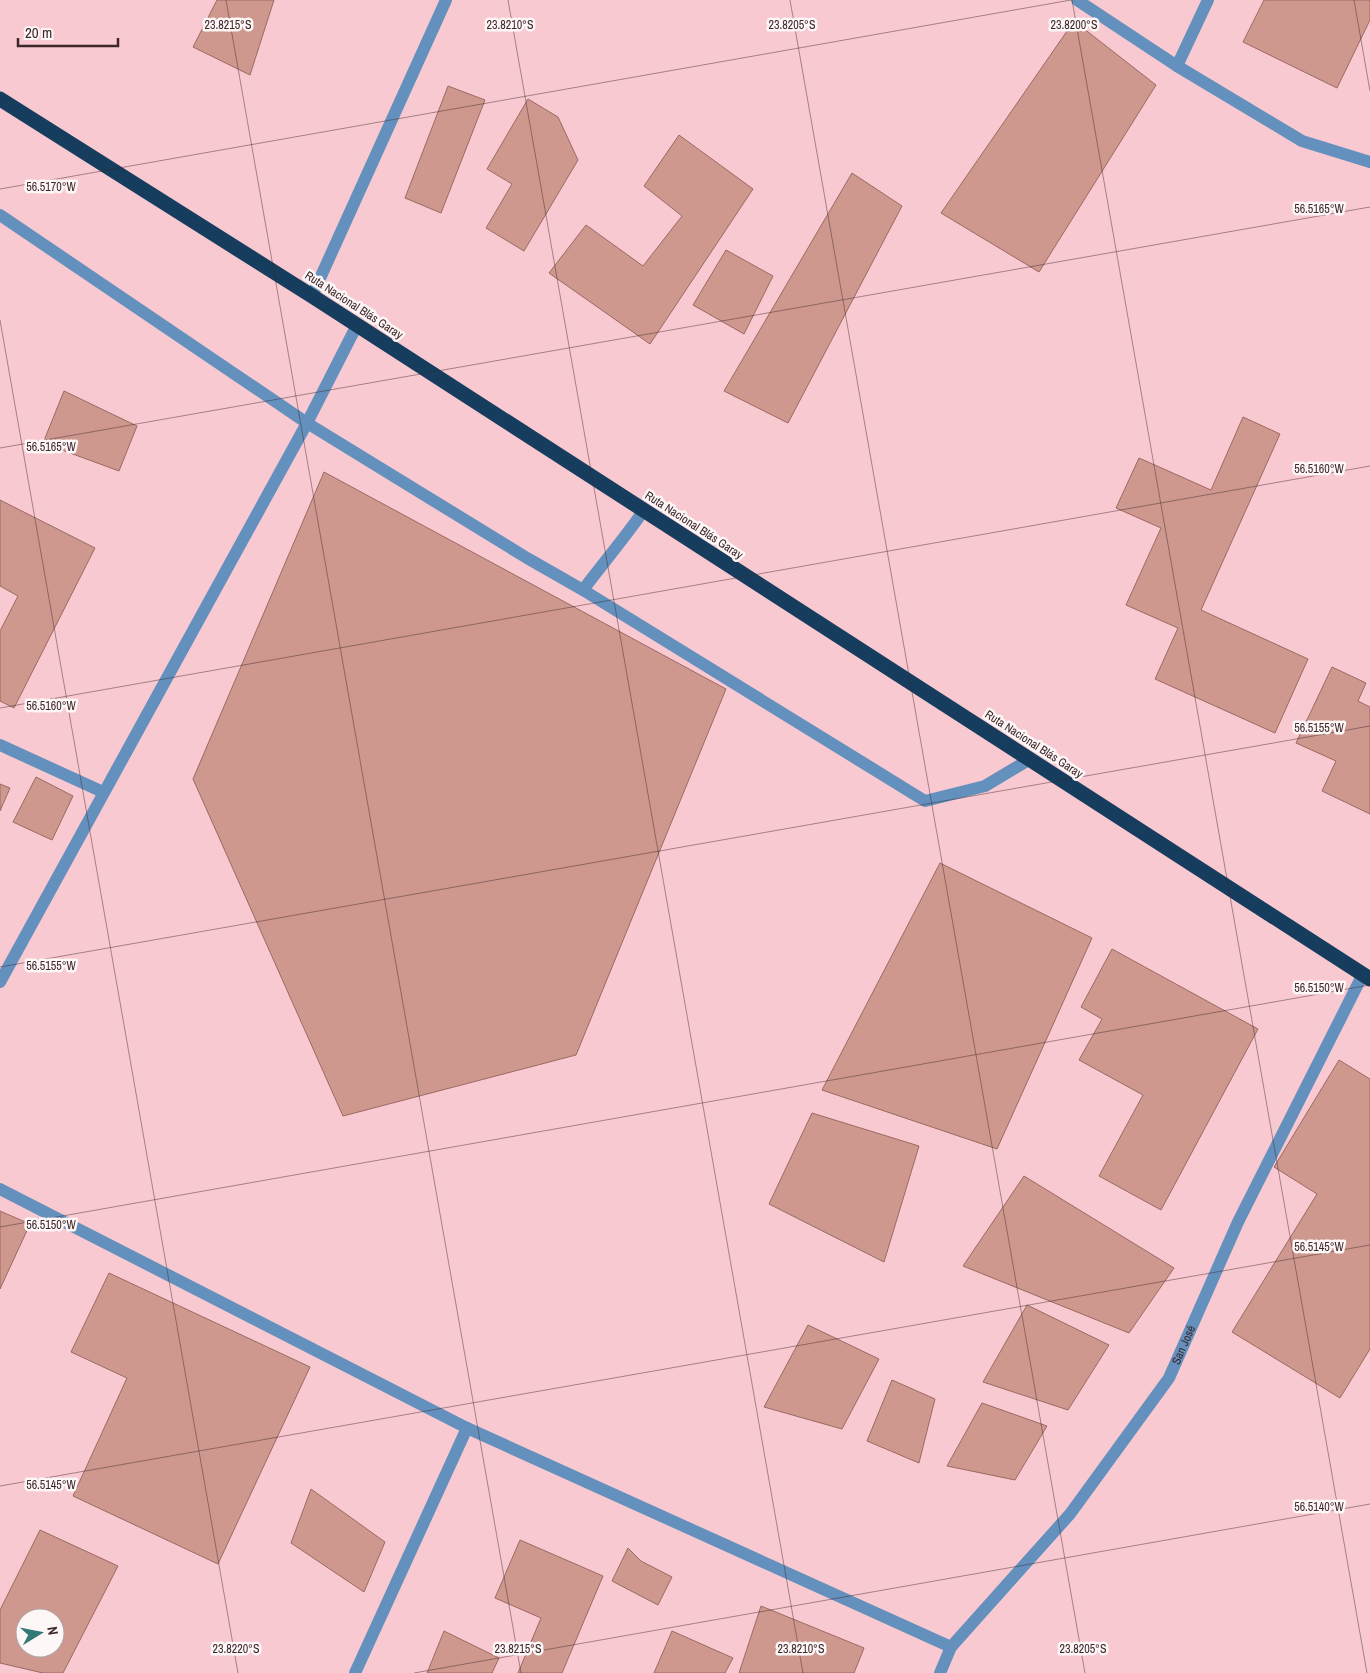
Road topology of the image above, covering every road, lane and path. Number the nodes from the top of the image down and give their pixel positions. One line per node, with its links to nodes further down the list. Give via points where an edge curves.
1 (446, 0): 8 (street)
2 (1076, 0): 4 (street)
3 (1208, 0): 4 (street)
4 (1177, 66): 6 (street, via 1302,141)
5 (0, 99): 8 (highway, Ruta Nacional Blás Garay)
6 (1370, 162)
7 (0, 215): 10 (street)
8 (312, 296): 9 (highway, Ruta Nacional Blás Garay)
9 (357, 325): 10 (street); 11 (highway, Ruta Nacional Blás Garay)
10 (307, 423): 12 (street); 15 (street)
11 (644, 510): 12 (street); 14 (highway, Ruta Nacional Blás Garay)
12 (583, 590): 14 (street, via 925,801 985,786)
13 (0, 745): 15 (street)
14 (1030, 759): 16 (highway, Ruta Nacional Blás Garay)
15 (103, 792): 17 (street)
16 (1367, 976): 20 (street, San José, via 1238,1222 1169,1378 1070,1514)
17 (0, 982)
18 (0, 1189): 19 (street)
19 (467, 1428): 20 (street); 21 (street)
20 (951, 1647): 22 (street, San José)
21 (355, 1673)
22 (940, 1673)

